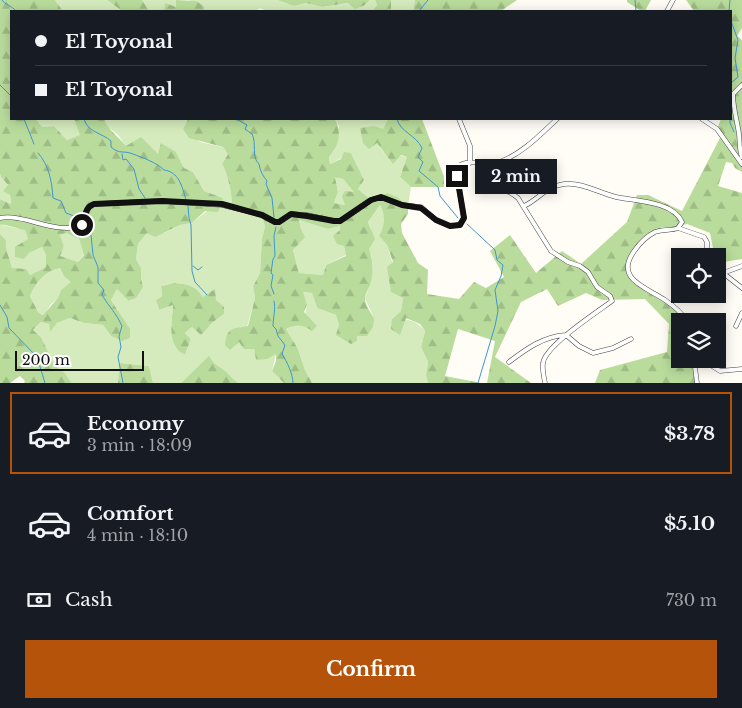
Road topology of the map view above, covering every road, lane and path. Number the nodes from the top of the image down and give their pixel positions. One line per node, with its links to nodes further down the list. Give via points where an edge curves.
1 (742, 85): 5 (street, via 733,94 733,103)
2 (459, 120): 6 (street, via 470,146)
3 (555, 120): 7 (street, via 519,152 495,164)
4 (704, 120): 8 (street, via 717,129)
5 (742, 157)
6 (470, 163): 7 (street); 10 (street, via 462,164 458,170 464,218 456,226 440,222 421,208 381,197 340,221 291,214 275,222 232,206 162,201 94,204 89,206 82,225 78,227)
7 (478, 164): 9 (street, via 485,180 511,192)
8 (742, 164)
9 (524, 206): 11 (street, via 557,186 576,184 661,206 681,219); 20 (street, via 551,251 588,272 596,287 612,301)
10 (0, 218)
11 (678, 228): 12 (street, via 704,236); 17 (street, via 651,234 631,256 627,270 637,282)
12 (707, 248)
13 (742, 266): 14 (street)
14 (726, 272)
15 (726, 275): 16 (street)
16 (742, 288)
17 (680, 313)
18 (742, 313): 19 (street)
19 (736, 326)
20 (566, 335): 21 (street, via 593,353); 22 (street, via 544,340); 26 (street, via 543,362)
21 (631, 339)
22 (509, 362)
23 (695, 368): 27 (street)
24 (716, 368): 25 (street, via 720,371)
25 (742, 369)
26 (545, 383)
27 (697, 383)

